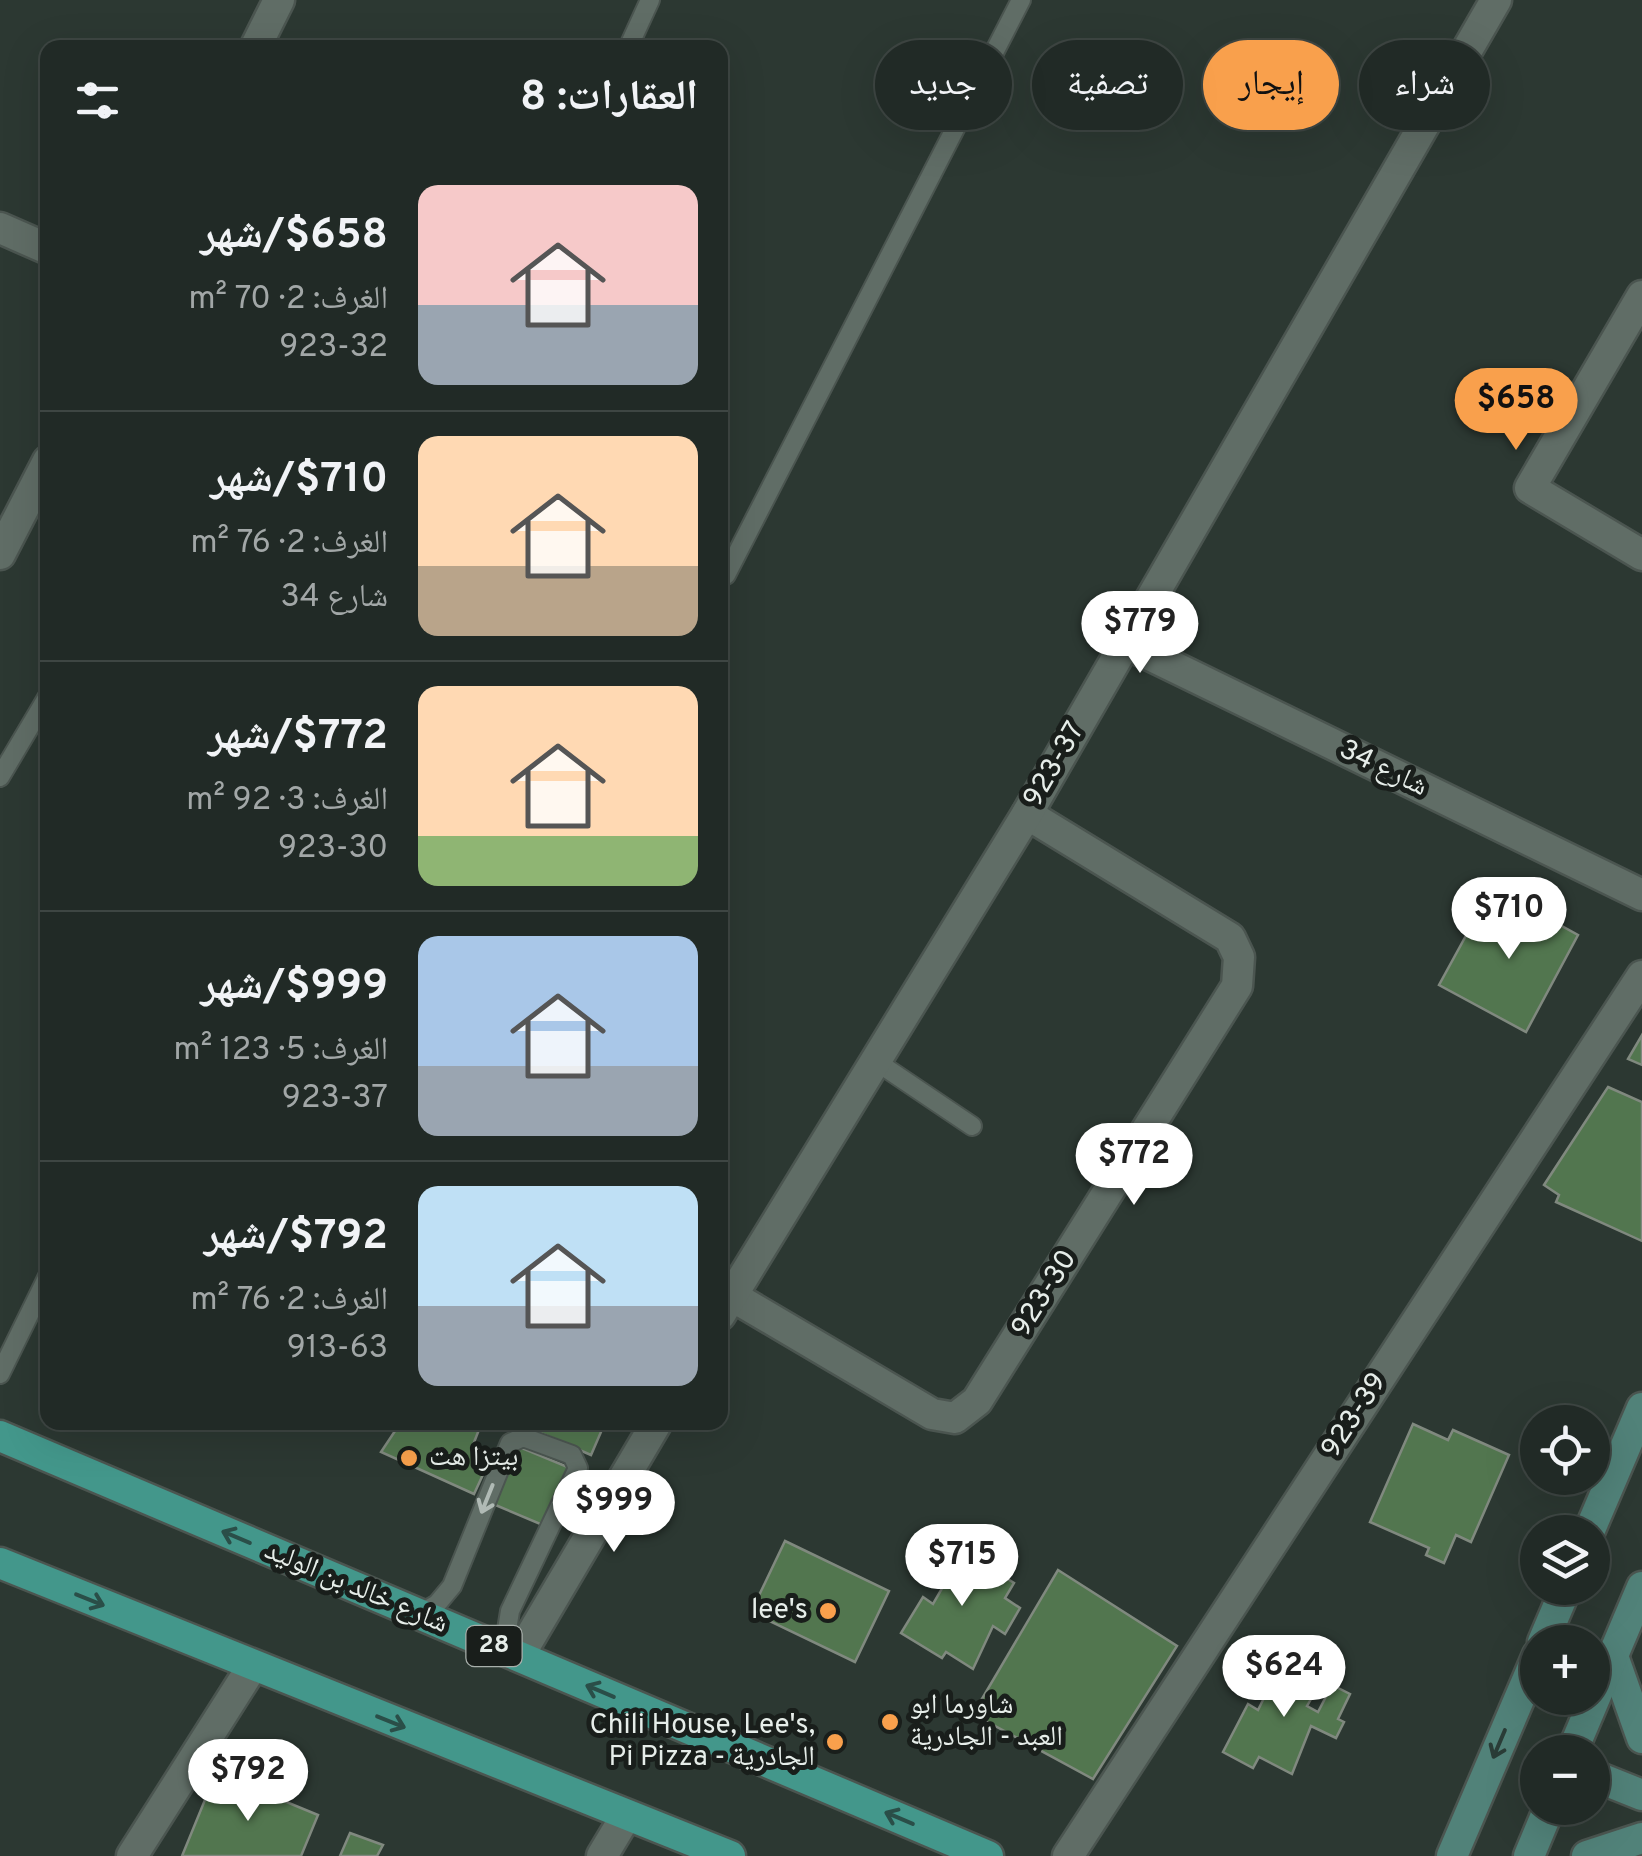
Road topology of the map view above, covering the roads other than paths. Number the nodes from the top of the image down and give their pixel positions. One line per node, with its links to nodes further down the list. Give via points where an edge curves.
1 (279, 0): 5 (street)
2 (650, 0): 6 (lane)
3 (1021, 0): 13 (lane)
4 (1496, 0): 14 (street, 923-37)
5 (259, 40)
6 (632, 40)
7 (0, 228): 8 (street)
8 (40, 245)
9 (1642, 296): 12 (street, via 1530,488)
10 (40, 476): 11 (street)
11 (0, 554)
12 (1642, 555)
13 (728, 571)
14 (1125, 643): 17 (street, 923-37); 18 (street, شارع 34)
15 (40, 709): 16 (lane)
16 (0, 776)
17 (1027, 814): 20 (street, 923-37); 24 (street, 923-30, via 1230,938 1239,957 1238,986 977,1401 955,1418 932,1414)
18 (1642, 895)
19 (1642, 976): 48 (street, 923-39)
20 (874, 1060): 21 (lane); 23 (street, 923-37)
21 (972, 1126)
22 (40, 1292): 25 (lane)
23 (728, 1303)
24 (728, 1307)
25 (0, 1374)
26 (1642, 1408): 29 (street)
27 (652, 1430): 33 (street)
28 (0, 1436): 32 (main road, شارع خالد بن الوليد / 28, one-way to 28)
29 (1596, 1515)
30 (0, 1563): 35 (main road, one-way to 35)
31 (1642, 1586): 34 (street)
32 (420, 1614): 33 (main road, شارع خالد بن الوليد / 28); 33 (lane, one-way to 32, via 506,1636 510,1611 578,1468 572,1455 523,1437 510,1443 452,1586)
33 (514, 1654): 47 (main road, شارع خالد بن الوليد / 28, one-way to 33)
34 (1613, 1656): 37 (street); 38 (street)
35 (252, 1667): 41 (main road, one-way to 41); 44 (street)
36 (1520, 1696): 49 (street, one-way to 49)
37 (1579, 1735)
38 (1642, 1738)
39 (1610, 1782): 40 (street)
40 (1642, 1795)
41 (626, 1816): 45 (street); 46 (main road)
42 (1542, 1825): 50 (street)
43 (1642, 1838): 51 (street)
44 (132, 1856)
45 (602, 1856)
46 (730, 1856)
47 (988, 1856)
48 (1068, 1856)
49 (1452, 1856)
50 (1528, 1856)
51 (1587, 1856)

